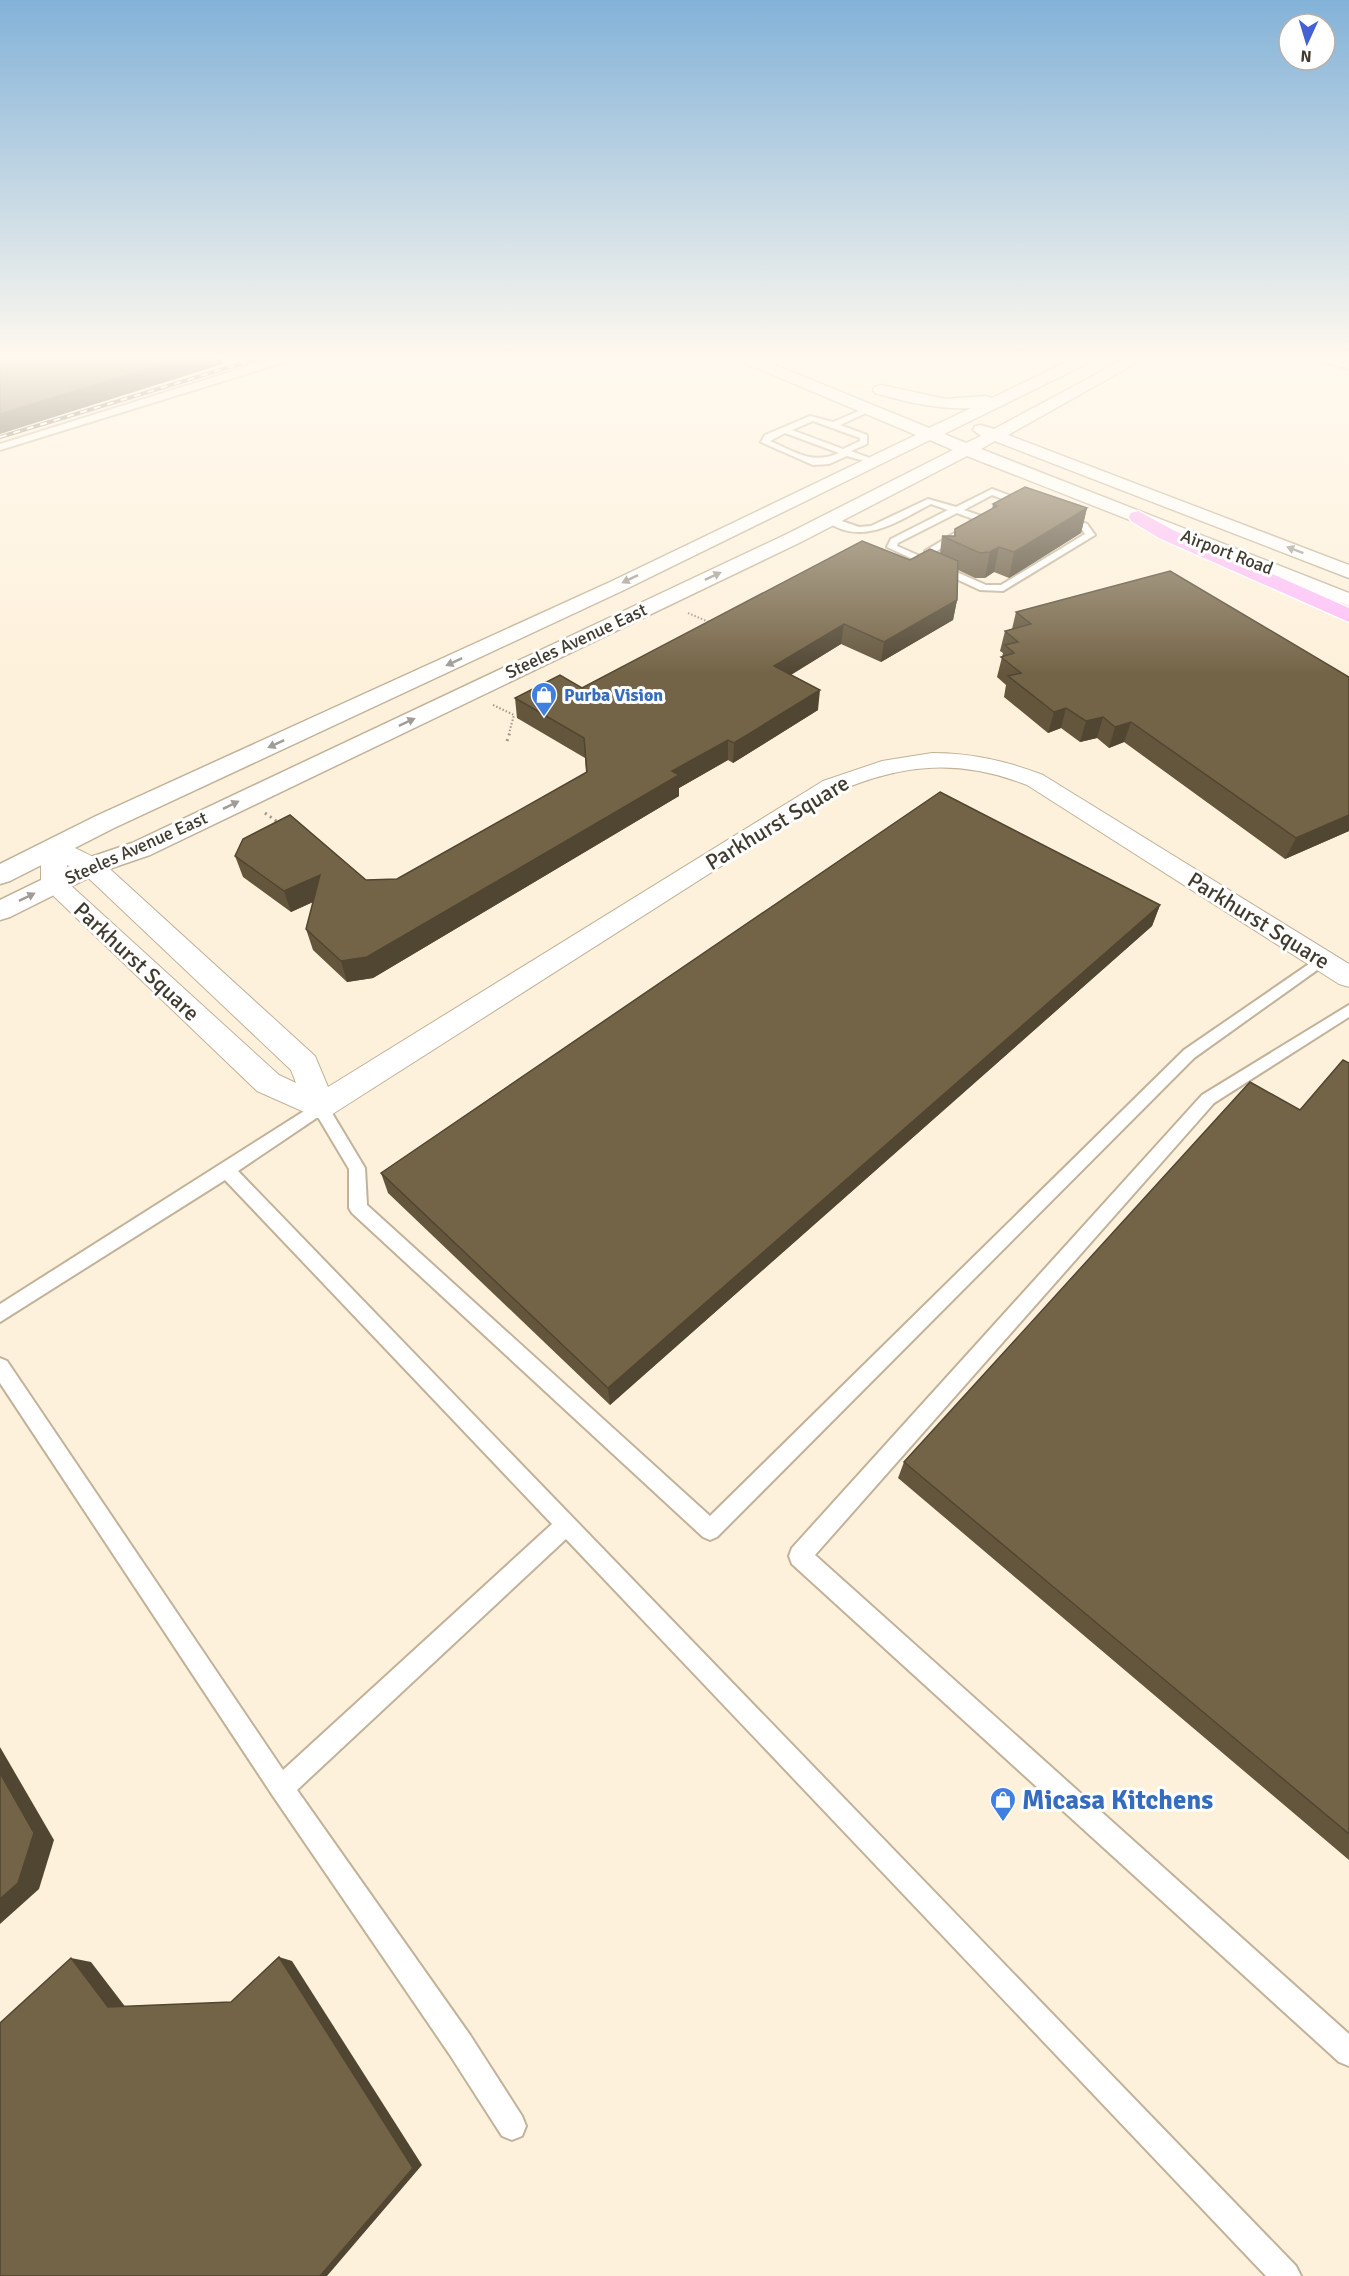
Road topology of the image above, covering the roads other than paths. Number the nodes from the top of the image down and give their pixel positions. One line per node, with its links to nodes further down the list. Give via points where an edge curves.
1 (811, 461): 2 (lane)
2 (827, 461)
3 (874, 461): 24 (main road, Steeles Avenue East, one-way to 24)
4 (943, 461): 9 (main road, Steeles Avenue East)
5 (998, 461): 8 (main road, Airport Road)
6 (1063, 461): 10 (main road, Airport Road)
7 (1079, 461): 10 (main road, via 1114,475)
8 (1042, 479): 9 (main road, via 999,466 968,465 944,470 921,482); 12 (main road, Airport Road, via 1072,495)
9 (899, 484): 14 (main road, Steeles Avenue East)
10 (1127, 486): 19 (main road, Airport Road, one-way to 10)
11 (954, 509): 13 (lane, via 992,492 1047,508); 14 (lane, via 931,501 873,529 858,530); 16 (lane); 17 (lane, via 984,520)
12 (1138, 517): 22 (main road, Airport Road); 23 (highway, via 1166,534)
13 (1065, 518): 15 (lane); 21 (lane, via 1084,526 1090,535)
14 (830, 520): 25 (main road, Steeles Avenue East, one-way to 14, via 141,849)
15 (1054, 524)
16 (916, 539): 17 (lane); 21 (lane, via 894,540 892,547 984,588 1003,588)
17 (930, 551): 18 (lane)
18 (946, 557)
19 (1349, 572)
20 (1001, 579): 21 (lane)
21 (1012, 583)
22 (1349, 600)
23 (1349, 616)
24 (54, 849): 25 (street, Parkhurst Square); 26 (main road, Steeles Avenue East); 27 (street, Parkhurst Square)
25 (90, 866): 27 (main road, Steeles Avenue East); 32 (street, Parkhurst Square, via 304,1064)
26 (0, 875)
27 (54, 884): 28 (main road, Steeles Avenue East, one-way to 27); 32 (street, Parkhurst Square, via 268,1083)
28 (0, 911)
29 (1323, 960): 30 (street, Parkhurst Square); 32 (street, Parkhurst Square, via 1035,780 994,766 950,761 903,762 861,772 831,786); 32 (lane, via 1189,1054 710,1530 357,1208 357,1168)
30 (1349, 977)
31 (1349, 1010): 38 (lane, via 1208,1099 800,1556)
32 (320, 1107): 33 (lane)
33 (226, 1170): 34 (lane); 36 (lane)
34 (0, 1314)
35 (0, 1367): 37 (lane)
36 (566, 1525): 37 (lane); 40 (lane)
37 (281, 1788): 39 (lane)
38 (1349, 2052)
39 (512, 2126)
40 (1286, 2276)

